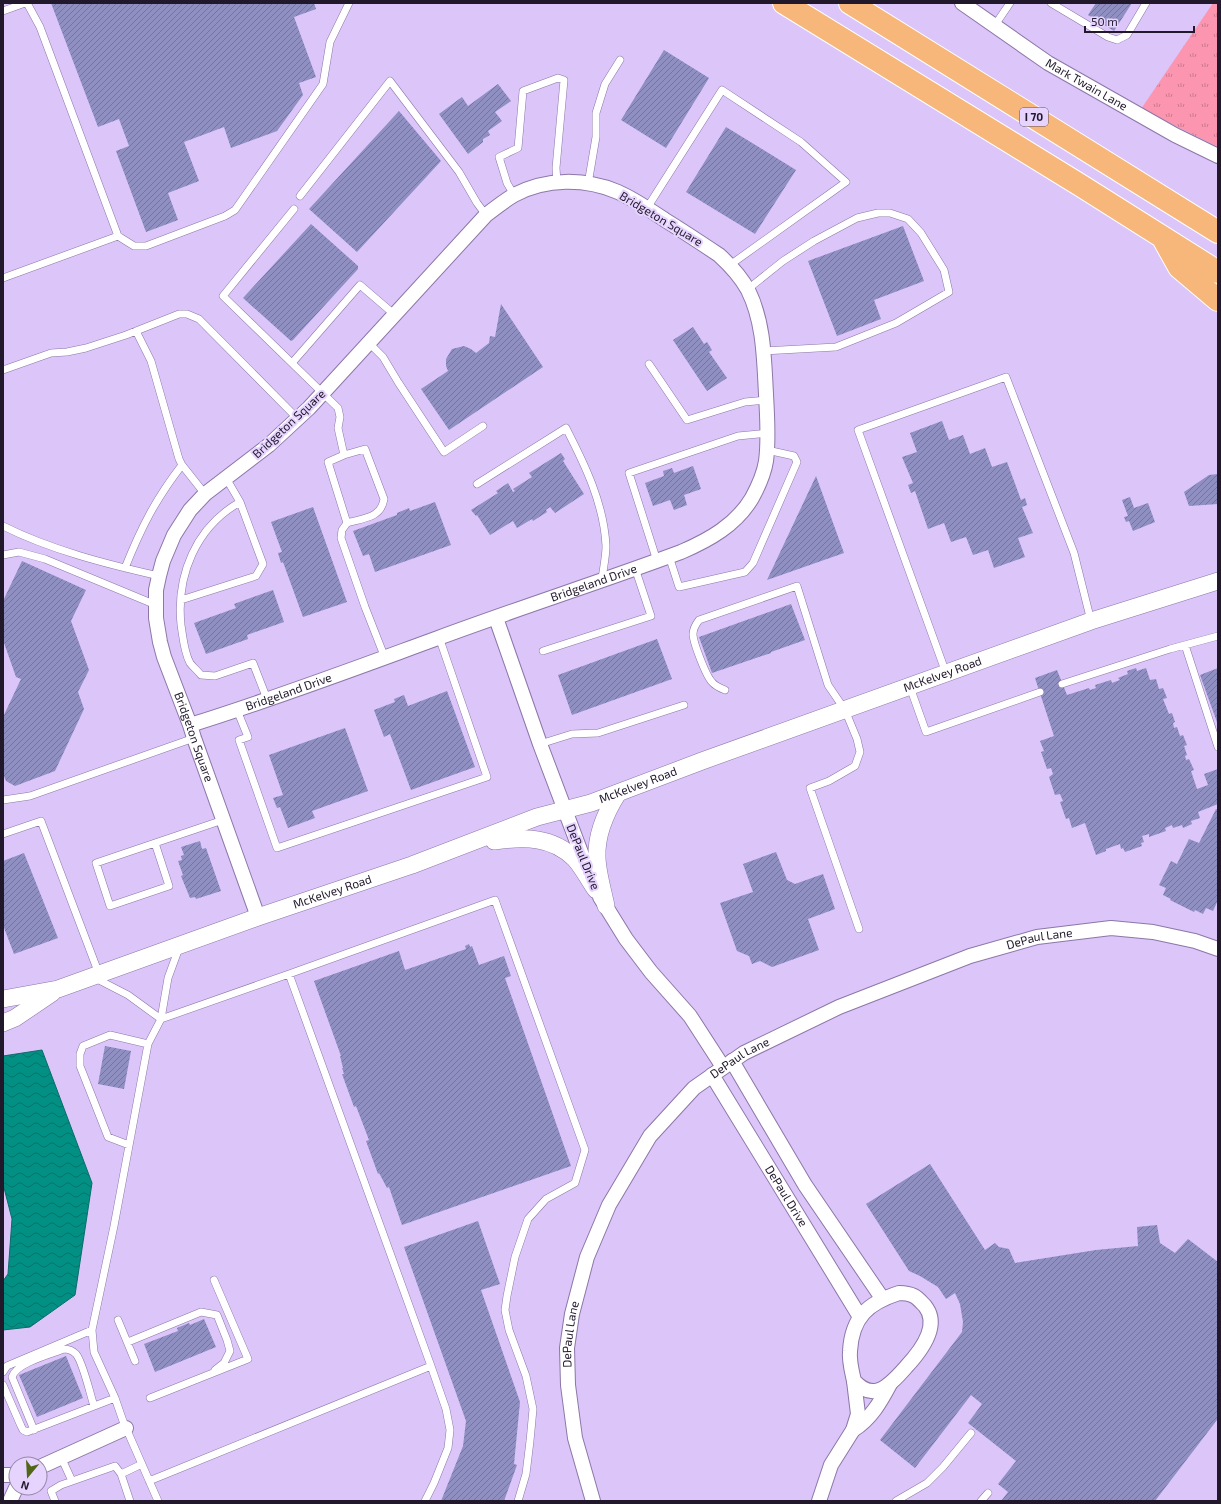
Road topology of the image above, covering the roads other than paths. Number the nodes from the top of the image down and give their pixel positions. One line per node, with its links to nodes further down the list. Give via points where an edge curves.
1 (26, 3): 9 (lane); 21 (lane, via 40,27)
2 (350, 3): 21 (lane, via 330,42 323,84 235,210 146,246 134,246)
3 (784, 3): 22 (highway)
4 (850, 3): 20 (highway, I 70)
5 (962, 3): 10 (street, Mark Twain Lane)
6 (1010, 3): 10 (lane)
7 (1051, 3): 8 (lane, via 1117,40 1126,35)
8 (1146, 3)
9 (3, 11)
10 (995, 25): 12 (street, Mark Twain Lane, via 1048,63 1175,135)
11 (620, 60): 14 (lane, via 604,84 596,113 596,137)
12 (1218, 156)
13 (557, 182): 14 (street, Bridgeton Square); 15 (street, Bridgeton Square); 15 (lane, via 564,80 558,78 523,90 518,148 499,157 507,183)
14 (588, 184): 17 (street, Bridgeton Square, via 618,192)
15 (514, 195): 19 (street, Bridgeton Square)
16 (300, 196): 19 (lane, via 390,81 459,172 477,204)
17 (647, 208): 23 (street, Bridgeton Square, via 719,255); 23 (lane, via 722,90 801,142 846,182)
18 (294, 209): 32 (lane, via 223,296)
19 (486, 214): 28 (street, Bridgeton Square)
20 (1218, 232)
21 (118, 236): 25 (lane)
22 (1163, 237): 24 (highway); 27 (highway, via 1179,266)
23 (730, 265): 26 (street, Bridgeland Drive)
24 (1218, 272)
25 (3, 278)
26 (748, 289): 31 (street, Bridgeland Drive, via 757,315); 31 (lane, via 783,261 814,241 857,218 878,213 890,213 908,219 921,233 944,270 949,292 896,323 836,347)
27 (1218, 300)
28 (395, 315): 30 (street, Bridgeton Square); 32 (lane, via 360,285)
29 (136, 331): 34 (lane, via 86,348 51,353); 37 (lane, via 179,314 199,319); 42 (lane, via 151,361)
30 (369, 343): 35 (street, Bridgeton Square); 38 (lane, via 383,357 444,452)
31 (763, 350): 36 (street, Bridgeland Drive)
32 (292, 363): 35 (lane)
33 (649, 364): 36 (lane, via 687,420 745,402)
34 (3, 370)
35 (323, 393): 37 (street, Bridgeton Square); 41 (lane, via 338,408 338,428)
36 (766, 400): 39 (street, Bridgeland Drive)
37 (298, 419): 43 (street, Bridgeton Square)
38 (483, 426)
39 (768, 433): 40 (street, Bridgeland Drive); 50 (lane, via 738,436 629,473)
40 (767, 450): 50 (street, Bridgeland Drive, via 764,469 752,498 736,518 715,536); 50 (lane, via 794,456 797,462 753,563 745,572 678,587)
41 (344, 455): 47 (lane, via 328,462); 47 (lane, via 365,449 384,499 383,507 377,514)
42 (182, 465): 45 (lane); 51 (lane, via 153,507)
43 (226, 478): 45 (street, Bridgeton Square); 46 (lane)
44 (477, 484): 54 (lane, via 566,428 589,475 604,523 606,548)
45 (206, 494): 53 (street, Bridgeton Square, via 190,510 174,535)
46 (240, 502): 56 (lane, via 217,518 198,542 181,585); 56 (lane, via 263,564 256,576)
47 (348, 523): 64 (lane, via 342,530 341,538)
48 (3, 526): 51 (lane, via 29,538)
49 (3, 555): 57 (lane, via 19,552 45,559)
50 (663, 558): 52 (street, Bridgeland Drive)
51 (124, 568): 53 (lane)
52 (635, 568): 54 (street, Bridgeland Drive); 63 (lane, via 651,616)
53 (158, 576): 57 (street, Bridgeton Square)
54 (602, 580): 58 (street, Bridgeland Drive)
55 (1218, 581): 59 (street, McKelvey Road)
56 (181, 600): 70 (lane, via 183,643 190,663 201,674 215,676 253,663)
57 (156, 605): 74 (street, Bridgeton Square, via 160,642)
58 (496, 618): 61 (street, Bridgeland Drive); 75 (street, DePaul Drive)
59 (1091, 621): 65 (street, McKelvey Road); 65 (lane, via 1074,554 1006,377 858,430)
60 (1218, 636): 62 (lane)
61 (439, 637): 64 (street, Bridgeland Drive); 72 (lane, via 487,777 277,848 239,740 248,737)
62 (1185, 645): 66 (lane); 76 (lane)
63 (543, 651)
64 (385, 658): 70 (street, Bridgeland Drive)
65 (946, 673): 67 (street, McKelvey Road)
66 (1062, 684)
67 (910, 686): 69 (lane, via 926,732); 73 (street, McKelvey Road)
68 (725, 690): 73 (lane, via 710,681 695,645 693,634 699,620 797,586 828,685)
69 (1040, 692)
70 (266, 699): 72 (street, Bridgeland Drive)
71 (684, 705): 75 (lane, via 598,733 572,734)
72 (237, 710): 74 (street, Bridgeland Drive)
73 (845, 710): 77 (street, McKelvey Road); 87 (lane, via 860,752 855,766 829,781 810,788)
74 (192, 731): 78 (lane, via 30,796); 80 (street, Bridgeton Square)
75 (540, 744): 79 (street, DePaul Drive)
76 (1218, 747)
77 (618, 793): 79 (street, McKelvey Road); 85 (street, via 608,808 596,858)
78 (3, 800)
79 (564, 810): 83 (street, McKelvey Road, via 537,817); 84 (street, DePaul Drive)
80 (223, 820): 82 (lane); 86 (street, Bridgeton Square)
81 (3, 834): 91 (lane, via 41,821)
82 (155, 843): 82 (lane, via 169,886 110,906 96,863)
83 (460, 847): 84 (street, via 516,838 538,839 561,848 576,860); 86 (street, McKelvey Road)
84 (596, 890): 85 (street, DePaul Drive)
85 (606, 906): 97 (street, DePaul Drive, via 626,939 651,972 690,1016)
86 (258, 917): 88 (street, McKelvey Road)
87 (859, 929)
88 (180, 945): 91 (street, McKelvey Road); 94 (lane, via 168,978)
89 (1218, 949): 97 (street, DePaul Lane, via 1195,940 1111,928 1037,937 970,956 839,1007 744,1053)
90 (289, 974): 94 (lane); 106 (lane); 130 (lane, via 495,900 585,1150 575,1183 546,1199 528,1220 515,1257 507,1296 505,1310 509,1330 526,1376 533,1409 526,1474)
91 (96, 976): 92 (street, McKelvey Road); 94 (lane)
92 (58, 989): 93 (street, McKelvey Road); 95 (street, McKelvey Road, via 15,1018)
93 (3, 999)
94 (161, 1019): 96 (lane)
95 (3, 1023)
96 (148, 1044): 98 (lane); 98 (lane, via 110,1035 83,1046 80,1054 80,1066 108,1137)
97 (723, 1068): 100 (street, DePaul Drive); 101 (street, DePaul Drive); 131 (street, DePaul Lane, via 694,1088 650,1136 609,1205 587,1257 572,1314 567,1348 568,1385 575,1438)
98 (129, 1145): 103 (lane)
99 (214, 1280): 108 (lane, via 248,1359)
100 (882, 1298): 101 (street); 110 (street, via 899,1292 914,1296 932,1319 923,1344)
101 (860, 1317): 109 (street, via 854,1326 850,1352)
102 (118, 1320): 104 (lane)
103 (92, 1330): 107 (lane, via 7,1366); 112 (lane, via 94,1352)
104 (128, 1342): 105 (lane); 108 (lane, via 201,1312 217,1315 230,1351 224,1363)
105 (135, 1361)
106 (431, 1366): 124 (lane); 129 (lane, via 446,1409 450,1430 448,1448)
107 (3, 1372)
108 (208, 1375): 113 (lane)
109 (854, 1382): 110 (street, via 865,1390 876,1391); 117 (street, via 858,1414)
110 (890, 1384): 117 (street, via 864,1423)
111 (3, 1385): 116 (lane, via 23,1430)
112 (115, 1398): 114 (lane); 115 (lane)
113 (150, 1398)
114 (94, 1406): 116 (lane); 116 (lane, via 81,1364 70,1349 20,1366 12,1377)
115 (126, 1428): 119 (street); 121 (lane)
116 (34, 1430)
117 (853, 1430): 132 (street, via 831,1465)
118 (971, 1433): 133 (lane, via 927,1483)
119 (61, 1458): 120 (street); 123 (lane)
120 (48, 1464)
121 (142, 1464): 122 (lane); 124 (lane)
122 (120, 1474): 123 (lane, via 115,1466); 127 (lane)
123 (72, 1481): 126 (lane, via 51,1491)
124 (149, 1481): 128 (lane)
125 (988, 1493): 134 (lane)
126 (55, 1501)
127 (130, 1501)
128 (158, 1501)
129 (425, 1501)
130 (518, 1501)
131 (593, 1501)
132 (819, 1501)
133 (896, 1501)
134 (981, 1501)

